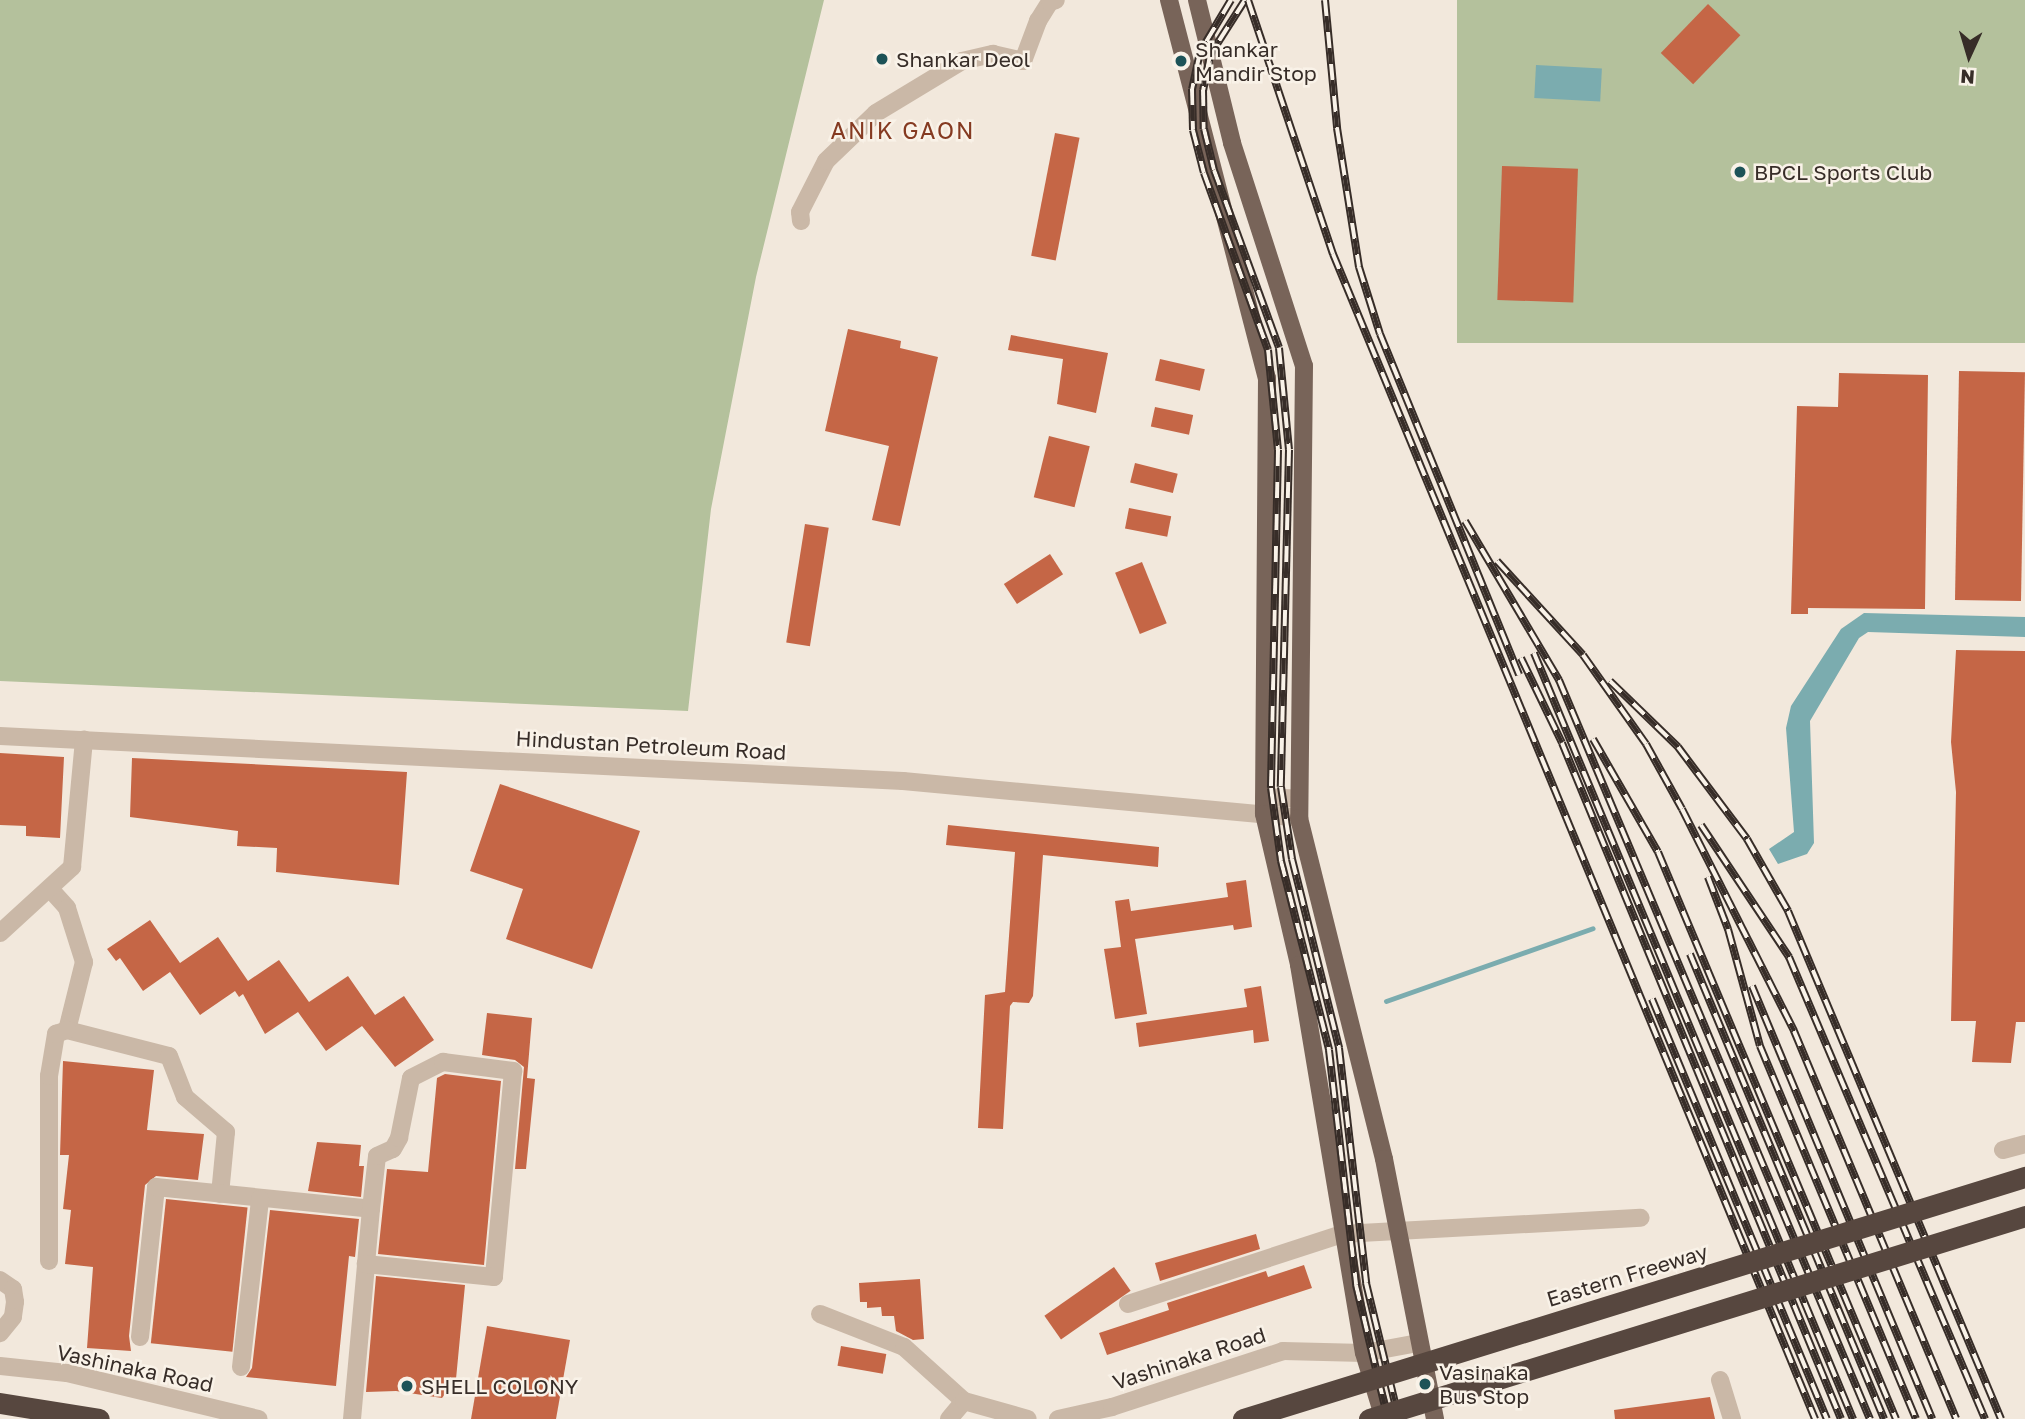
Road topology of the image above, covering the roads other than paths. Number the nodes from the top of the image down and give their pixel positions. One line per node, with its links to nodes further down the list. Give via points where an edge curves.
1 (1056, 0): 4 (street, via 1038,21 1023,61 993,54 962,61 876,113 826,161 800,212)
2 (1169, 0): 8 (main road, via 1267,378)
3 (1197, 0): 7 (main road, via 1232,143 1304,366)
4 (801, 221)
5 (0, 736): 6 (street, Hindustan Petroleum Road)
6 (84, 740): 8 (street, Hindustan Petroleum Road, via 903,781); 10 (street, via 72,867)
7 (1299, 799): 8 (street); 9 (main road)
8 (1264, 806): 9 (street, Hindustan Petroleum Road); 22 (main road, via 1299,965)
9 (1299, 818): 21 (main road, via 1384,1159)
10 (51, 890): 11 (street); 12 (street, via 67,908 83,962)
11 (0, 933)
12 (67, 1030): 16 (street, via 169,1056 185,1097 226,1132); 23 (street, via 56,1034 49,1076)
13 (2025, 1144): 14 (street)
14 (2003, 1150)
15 (2025, 1177): 43 (highway, Eastern Freeway, bridge)
16 (220, 1194): 17 (street); 29 (street, via 156,1187)
17 (260, 1199): 18 (street); 33 (street)
18 (371, 1209): 24 (street); 24 (street, via 377,1156 393,1149 399,1138 411,1078 443,1062 513,1071 494,1277)
19 (2025, 1216): 44 (highway, bridge)
20 (1641, 1217): 21 (street)
21 (1395, 1230): 22 (street); 30 (main road)
22 (1342, 1234): 26 (street); 31 (main road)
23 (49, 1261)
24 (366, 1264): 39 (street)
25 (0, 1280): 28 (street, via 13,1289 15,1302 13,1317)
26 (1128, 1304)
27 (820, 1314): 35 (street, via 904,1347)
28 (0, 1333)
29 (140, 1337)
30 (1418, 1343): 31 (street, Vashinaka Road); 46 (main road)
31 (1363, 1353): 42 (street, Vashinaka Road, via 1283,1351 1112,1407); 45 (main road)
32 (0, 1366): 38 (street, Vashinaka Road, via 67,1373)
33 (242, 1367)
34 (1720, 1380): 47 (street)
35 (964, 1401): 40 (street); 41 (street)
36 (0, 1403): 37 (highway)
37 (99, 1419)
38 (259, 1419)
39 (352, 1419)
40 (949, 1419)
41 (1028, 1419)
42 (1058, 1419)
43 (1243, 1419)
44 (1369, 1419)
45 (1384, 1419)
46 (1435, 1419)
47 (1732, 1419)

